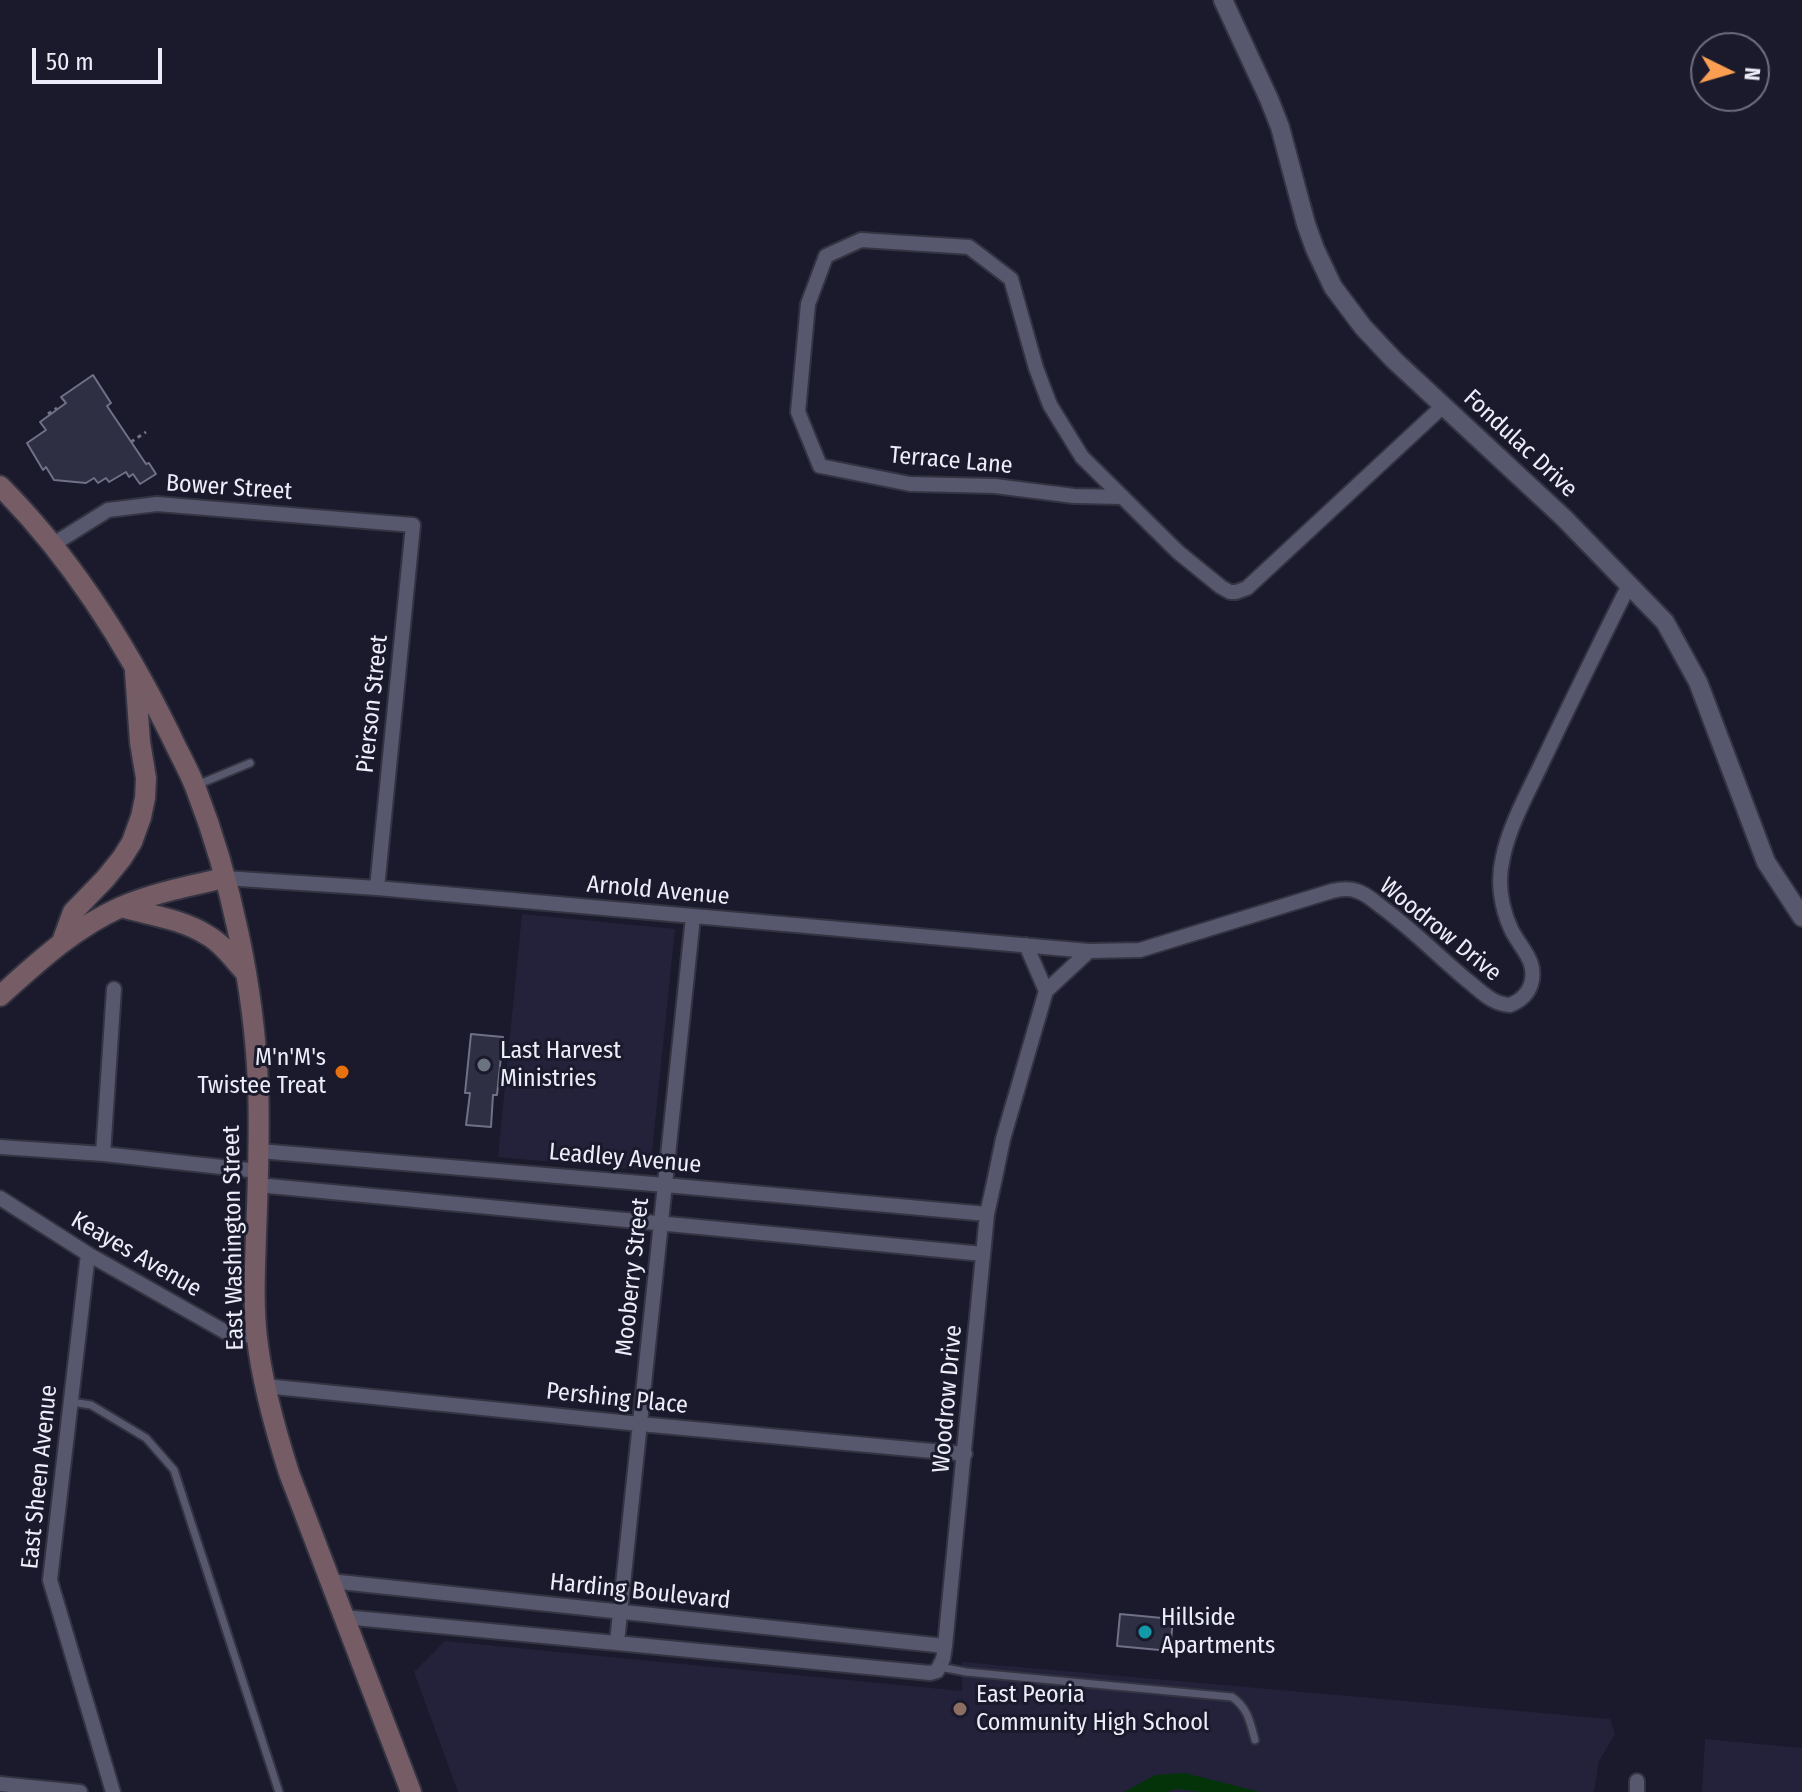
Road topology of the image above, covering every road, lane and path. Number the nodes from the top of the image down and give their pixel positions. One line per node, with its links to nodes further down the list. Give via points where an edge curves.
1 (1223, 0): 2 (street, Fondulac Drive, via 1280,127 1306,224 1333,287 1363,327)
2 (1443, 406): 8 (street, Terrace Lane, via 1242,591 1221,587); 11 (street, Fondulac Drive)
3 (57, 408): 4 (path)
4 (48, 414)
5 (146, 432): 6 (path)
6 (131, 442)
7 (0, 486): 10 (main road, East Washington Street)
8 (1123, 497): 8 (street, Terrace Lane, via 1082,457 1050,405 1011,279 969,247 861,240 826,256 808,304 798,412 820,466 910,484)
9 (413, 525): 10 (street, Bower Street, via 157,504 108,510); 16 (street, Pierson Street)
10 (52, 545): 12 (main road, East Washington Street)
11 (1629, 585): 19 (street, Fondulac Drive, via 1665,622 1698,682 1766,862); 22 (street, Woodrow Drive, via 1531,785 1502,857 1504,907 1533,967 1529,990 1520,1000 1510,1005 1490,999 1398,919 1356,891 1332,891 1140,950)
12 (135, 668): 14 (main road, East Washington Street); 20 (main road, via 146,778 141,817 122,858 73,912)
13 (250, 763): 14 (lane)
14 (195, 786): 15 (main road, East Washington Street)
15 (224, 878): 16 (street, Arnold Avenue); 17 (main road); 23 (main road, East Washington Street)
16 (377, 888): 18 (street, Arnold Avenue)
17 (121, 907): 20 (main road); 23 (main road, via 208,935)
18 (693, 917): 21 (street, Arnold Avenue); 30 (street, Mooberry Street)
19 (1802, 917)
20 (62, 942): 26 (main road)
21 (1026, 945): 22 (street, Arnold Avenue); 25 (street)
22 (1089, 951): 25 (street)
23 (246, 974): 29 (main road, East Washington Street, via 256,1048)
24 (114, 989): 28 (street)
25 (1046, 991): 32 (street, Woodrow Drive)
26 (0, 996)
27 (0, 1147): 28 (street, Leadley Avenue)
28 (103, 1154): 29 (street, Leadley Avenue)
29 (258, 1169): 30 (street, Leadley Avenue); 33 (street, Leadley Avenue); 36 (main road, East Washington Street)
30 (665, 1185): 32 (street, Leadley Avenue); 33 (street, Mooberry Street)
31 (0, 1198): 34 (street, Keayes Avenue)
32 (987, 1214): 35 (street, Woodrow Drive)
33 (661, 1224): 35 (street, Leadley Avenue); 39 (street, Mooberry Street)
34 (88, 1254): 36 (street, Keayes Avenue, via 229,1334); 38 (street, East Sheen Avenue)
35 (983, 1254): 40 (street, Woodrow Drive)
36 (256, 1336): 37 (main road, East Washington Street)
37 (265, 1386): 39 (street, Pershing Place); 41 (main road, East Washington Street, via 289,1473)
38 (70, 1402): 50 (street, East Sheen Avenue, via 50,1580); 51 (lane, via 91,1405 146,1438 174,1470)
39 (640, 1424): 40 (street, Pershing Place); 42 (street, Mooberry Street)
40 (965, 1454): 45 (street, Woodrow Drive)
41 (330, 1581): 42 (street, Harding Boulevard); 43 (main road, East Washington Street)
42 (621, 1612): 44 (street, Mooberry Street); 45 (street, Harding Boulevard)
43 (344, 1617): 44 (street); 52 (main road, East Washington Street)
44 (617, 1642): 46 (street, via 930,1673)
45 (945, 1646): 46 (street, Woodrow Drive)
46 (938, 1669): 47 (lane, via 1232,1697 1242,1704)
47 (1255, 1740)
48 (0, 1784): 49 (street)
49 (80, 1792)
50 (113, 1792)
51 (279, 1792)
52 (411, 1792)

